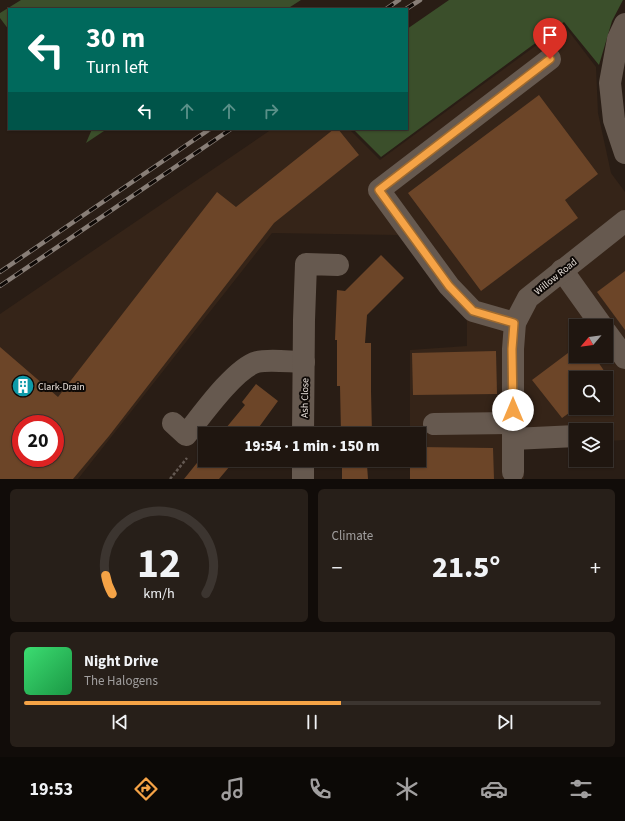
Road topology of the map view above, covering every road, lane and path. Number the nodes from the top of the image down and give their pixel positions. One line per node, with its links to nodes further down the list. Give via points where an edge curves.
1 (625, 24): 3 (street, via 618,39 610,83 614,120)
2 (550, 59): 8 (street, via 379,190 449,286 473,311)
3 (625, 153)
4 (625, 221): 6 (street, Willow Road)
5 (338, 265): 11 (street, Ash Close, via 306,264)
6 (562, 270): 7 (street); 8 (street, Willow Road, via 528,298)
7 (597, 319)
8 (514, 323): 15 (street, Willow Road)
9 (613, 342): 10 (street)
10 (625, 358)
11 (304, 362): 12 (street, via 252,364 237,374 186,435); 14 (street, Ash Close)
12 (173, 423)
13 (434, 424): 15 (street)
14 (303, 427)
15 (513, 431): 16 (street); 18 (street, Willow Road)
16 (569, 435)
17 (303, 467): 19 (street)
18 (514, 472)
19 (303, 479)

